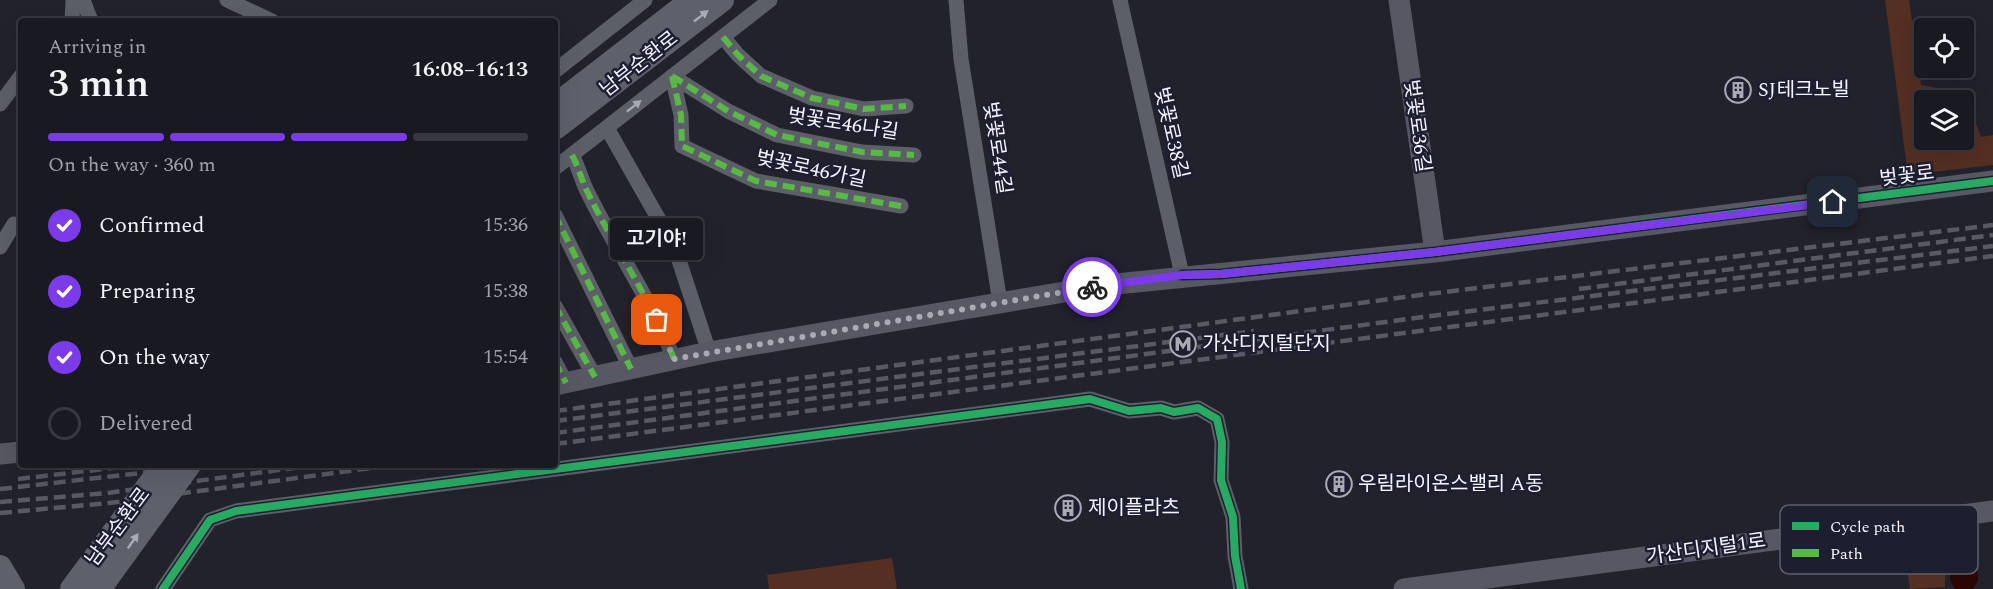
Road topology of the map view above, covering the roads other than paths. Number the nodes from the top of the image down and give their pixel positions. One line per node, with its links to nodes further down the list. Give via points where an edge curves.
1 (73, 0): 11 (street)
2 (83, 0): 12 (street)
3 (227, 0): 13 (street)
4 (645, 0): 15 (street)
5 (692, 0): 19 (main road, 남부순환로)
6 (722, 0): 21 (main road, 남부순환로, one-way to 6)
7 (771, 0): 14 (street)
8 (956, 0): 33 (street, 벚꽃로44길, via 961,59)
9 (1120, 0): 32 (street, 벚꽃로38길)
10 (1399, 0): 31 (street, 벚꽃로36길)
11 (72, 18)
12 (90, 18)
13 (266, 18)
14 (723, 37): 16 (street); 20 (street, via 761,76 812,98 864,109)
15 (558, 69)
16 (672, 76): 22 (street, one-way to 16); 24 (street, 벚꽃로46나길, via 744,120 777,135 862,152); 27 (street, 벚꽃로46가길, via 681,115 682,146 756,181)
17 (18, 80): 18 (street)
18 (0, 104)
19 (558, 104)
20 (906, 106)
21 (558, 126)
22 (607, 128): 23 (street); 35 (street, via 675,248)
23 (572, 155): 25 (street); 36 (street)
24 (914, 155)
25 (558, 166)
26 (1993, 181): 31 (street, 벚꽃로)
27 (901, 206)
28 (558, 221): 37 (street)
29 (18, 225): 30 (street, via 14,224)
30 (0, 247)
31 (1435, 252): 32 (street, 벚꽃로)
32 (1182, 275): 33 (street, 벚꽃로)
33 (1000, 302): 35 (street, 벚꽃로)
34 (558, 311): 38 (street)
35 (709, 352): 36 (street, 벚꽃로)
36 (674, 359): 37 (street, 벚꽃로)
37 (631, 369): 38 (street, 벚꽃로)
38 (595, 377): 39 (street, 벚꽃로)
39 (561, 384)
40 (18, 452): 41 (street)
41 (0, 454)
42 (162, 468): 50 (main road, 남부순환로, bridge)
43 (187, 468): 51 (main road, 남부순환로, one-way to 43, bridge)
44 (1993, 512): 45 (street, 가산디지털1로)
45 (1978, 514)
46 (1780, 543): 48 (street, 가산디지털1로)
47 (0, 567): 49 (main road)
48 (1491, 584): 54 (street, 가산디지털1로)
49 (13, 589)
50 (72, 589)
51 (99, 589)
52 (163, 589): 53 (street, via 210,520 222,514 1090,399 1129,411 1198,408 1217,419 1222,442 1221,480 1233,517 1234,556)
53 (1241, 589)
54 (1404, 589)

